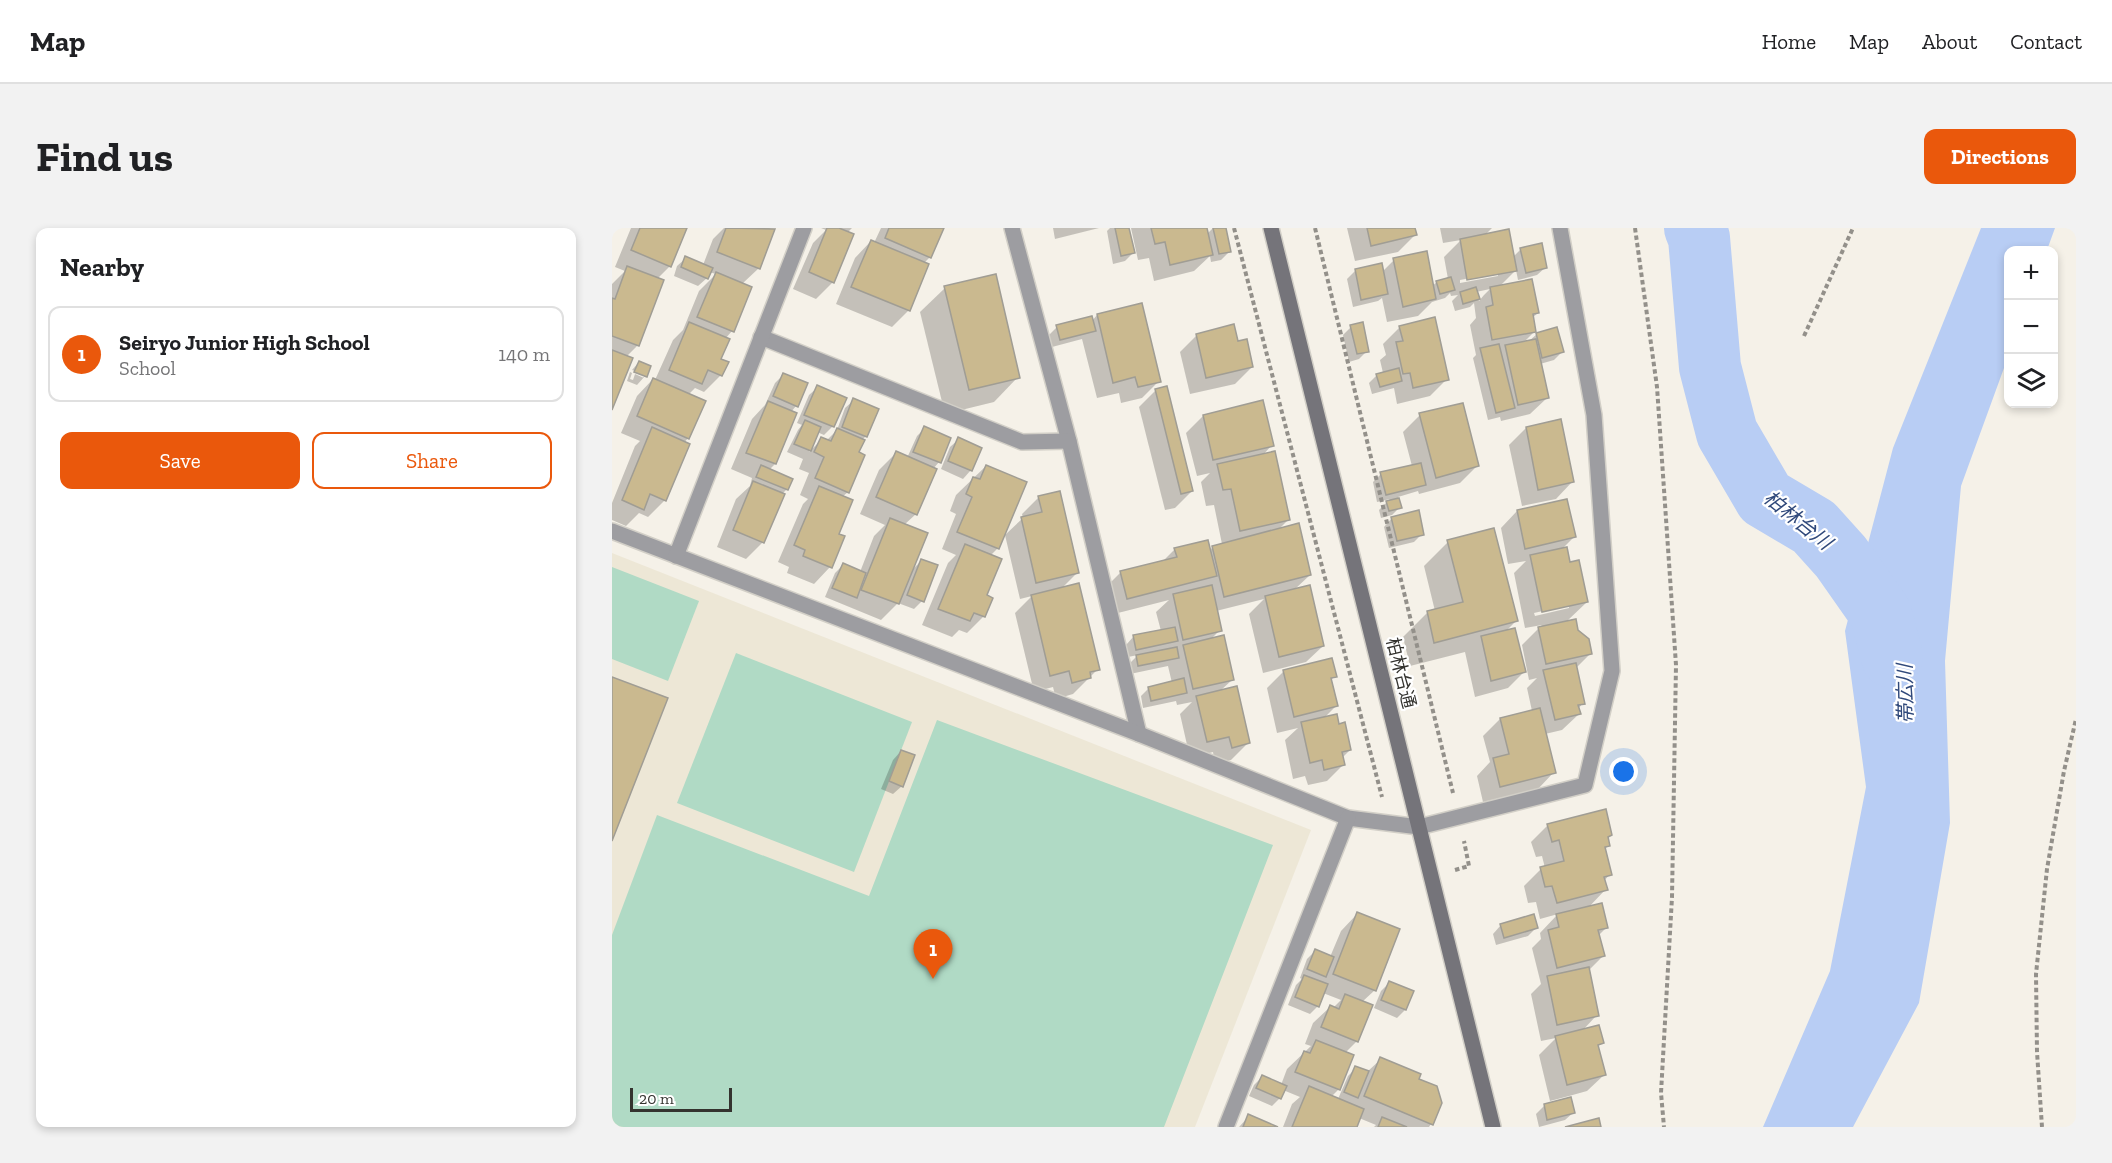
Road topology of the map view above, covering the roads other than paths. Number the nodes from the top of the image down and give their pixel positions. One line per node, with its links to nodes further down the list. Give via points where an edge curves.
1 (804, 228): 5 (street)
2 (1012, 228): 6 (street)
3 (1271, 228): 11 (street, 柏林台通)
4 (1560, 228): 11 (street, via 1594,415 1612,671 1585,784)
5 (761, 337): 6 (street, via 1022,442); 8 (street)
6 (1069, 441): 9 (street)
7 (612, 531): 8 (street)
8 (676, 556): 9 (street)
9 (1139, 734): 10 (street)
10 (1348, 818): 11 (street); 12 (street)
11 (1419, 827): 13 (street, 柏林台通)
12 (1226, 1127)
13 (1493, 1127)

